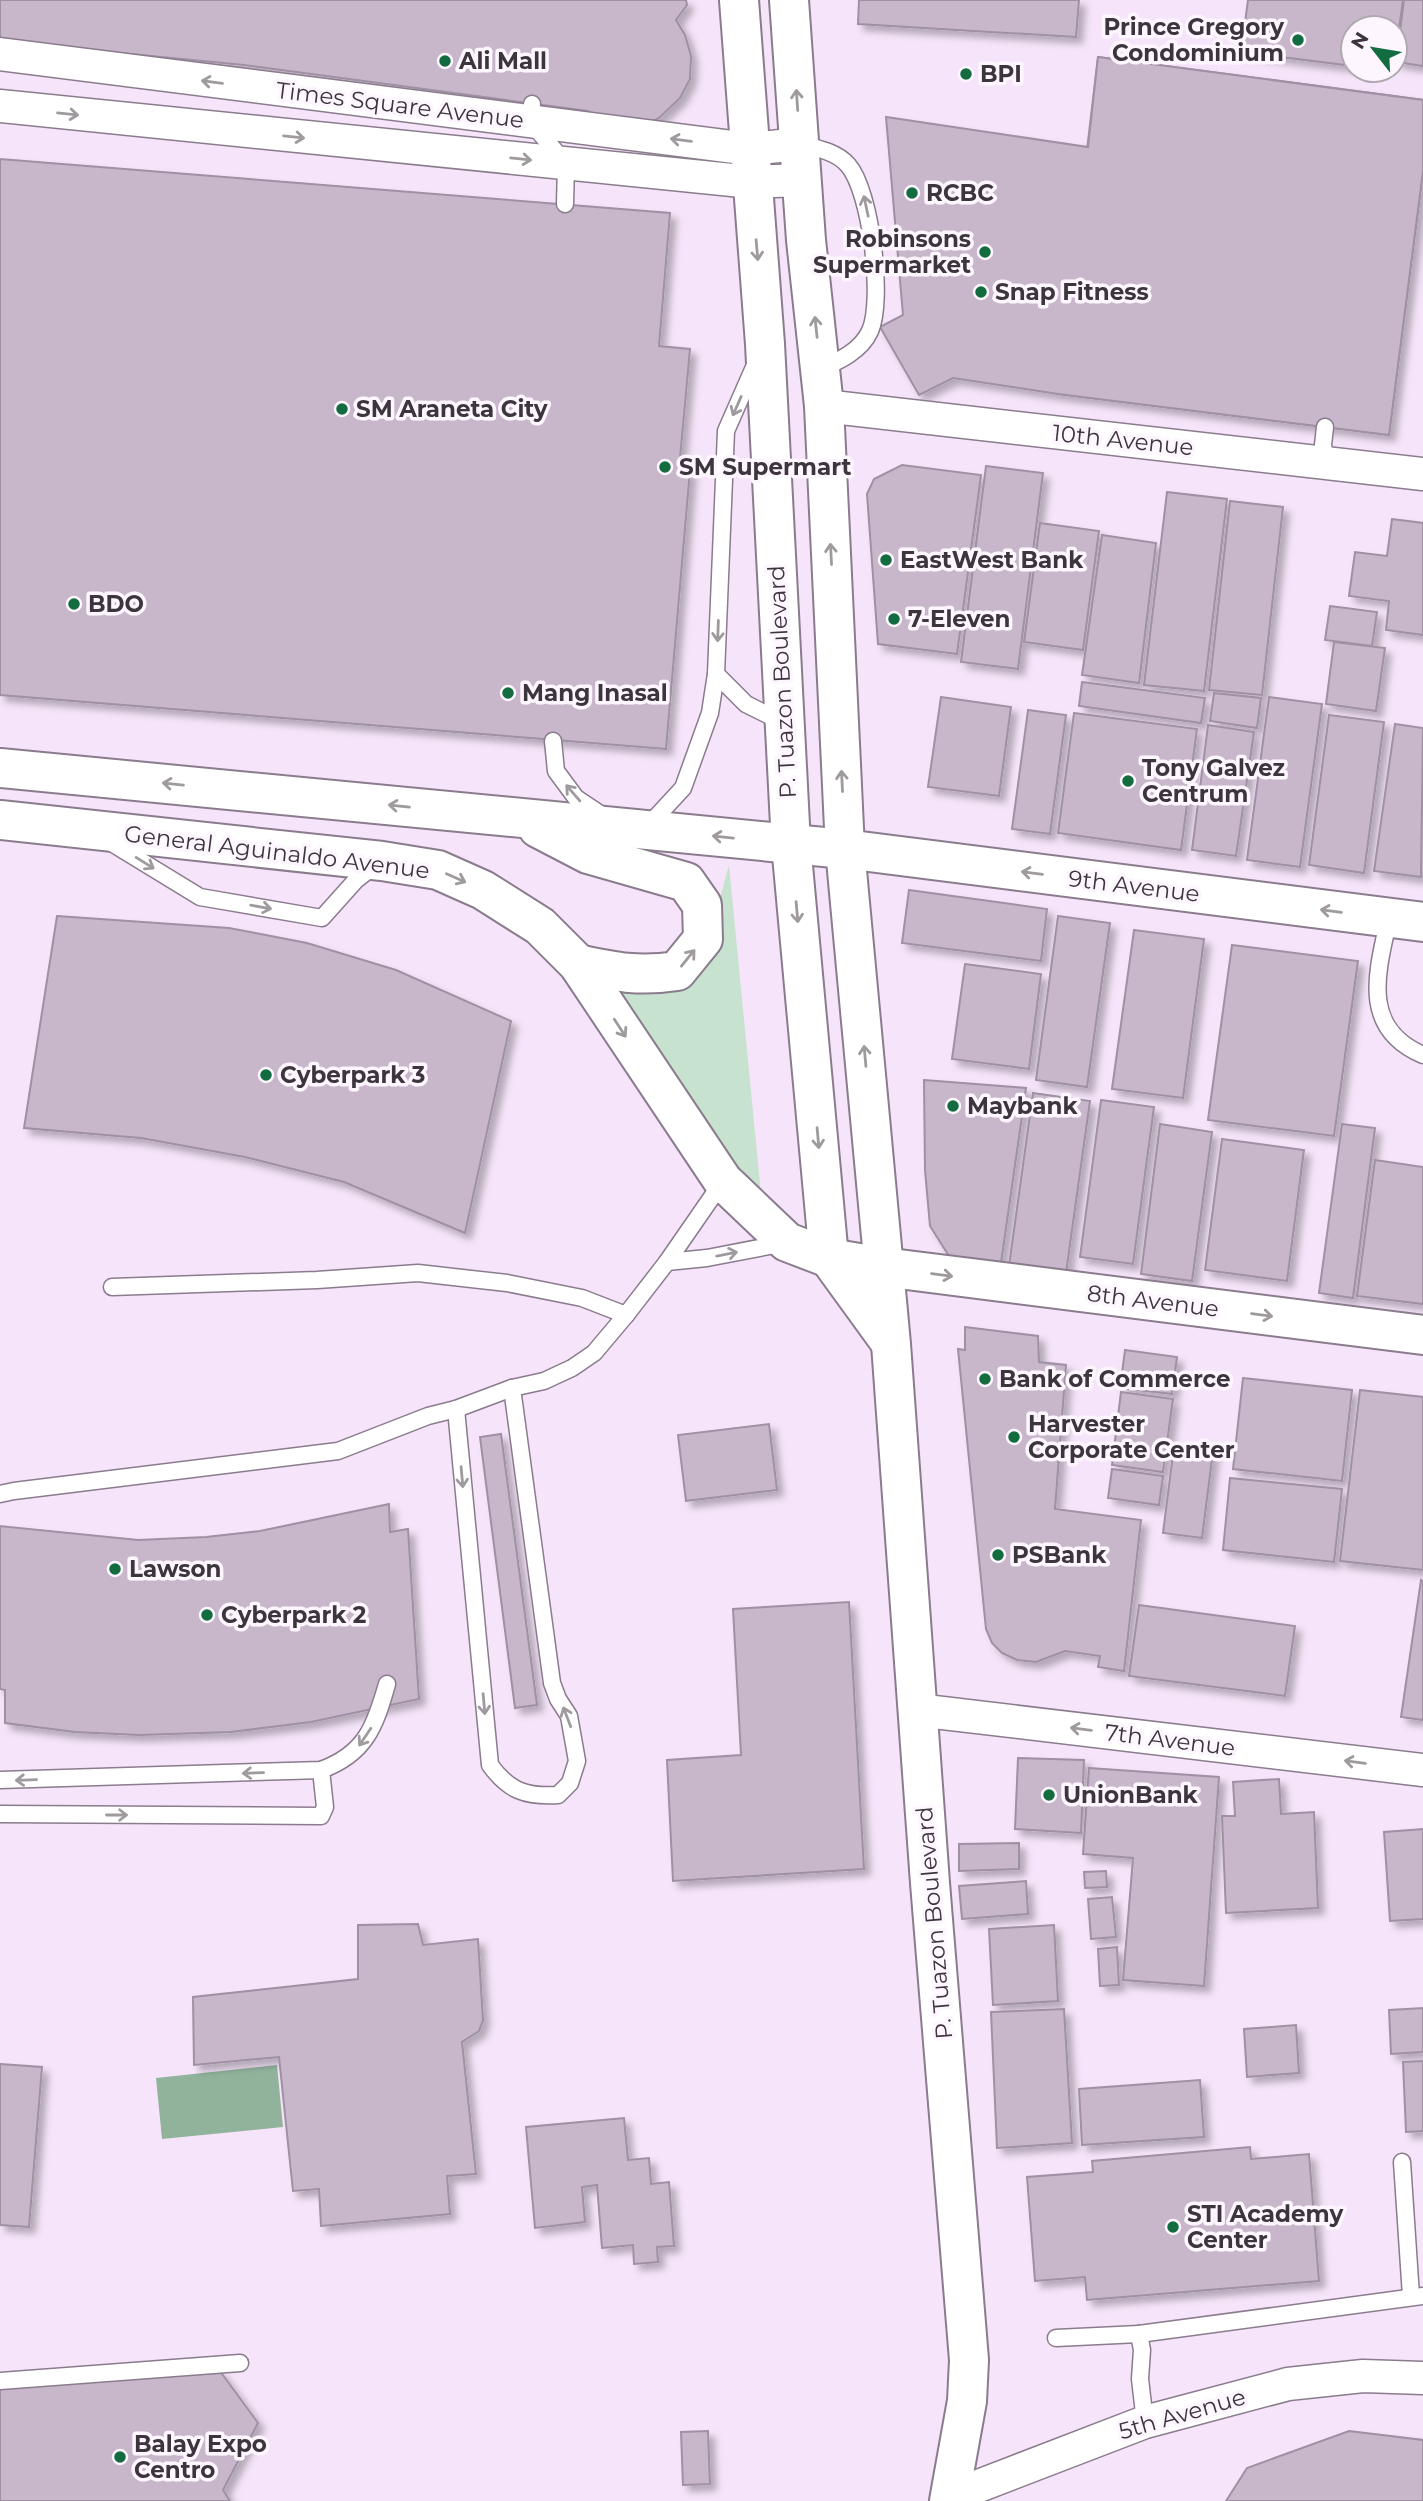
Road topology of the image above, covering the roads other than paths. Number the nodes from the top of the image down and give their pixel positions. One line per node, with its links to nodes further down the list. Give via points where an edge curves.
1 (739, 0): 8 (main road, P. Tuazon Boulevard)
2 (789, 0): 6 (main road, P. Tuazon Boulevard, one-way to 2)
3 (0, 54): 5 (street, Times Square Avenue, one-way to 3)
4 (0, 106): 7 (street, Times Square Avenue, one-way to 7)
5 (531, 112): 7 (lane); 8 (street, Times Square Avenue, one-way to 5)
6 (801, 162): 8 (street, Times Square Avenue); 11 (main road, P. Tuazon Boulevard, one-way to 6); 11 (lane, one-way to 6, via 870,332 875,313 874,265 866,205 860,183 847,163 835,154)
7 (566, 164): 8 (street, Times Square Avenue); 9 (lane)
8 (750, 165): 10 (main road, P. Tuazon Boulevard, one-way to 10)
9 (565, 204)
10 (765, 344): 15 (lane, one-way to 15, via 726,431); 16 (main road, P. Tuazon Boulevard)
11 (822, 388): 13 (street, 10th Avenue); 24 (main road, P. Tuazon Boulevard, one-way to 11)
12 (1325, 427): 13 (lane)
13 (1326, 462): 14 (street, 10th Avenue)
14 (1423, 474)
15 (716, 674): 16 (lane, via 746,704); 22 (lane, via 710,712 682,789)
16 (784, 723): 23 (main road, P. Tuazon Boulevard)
17 (553, 741): 22 (lane, one-way to 17, via 576,798 556,771)
18 (0, 768): 19 (main road, one-way to 18)
19 (516, 817): 22 (main road); 27 (main road, one-way to 19, via 620,973 677,971 703,939 702,905 686,882 588,854)
20 (0, 820): 21 (main road, General Aguinaldo Avenue)
21 (90, 829): 25 (main road, General Aguinaldo Avenue); 25 (lane, one-way to 25, via 200,897 322,918 356,880)
22 (631, 829): 23 (main road, one-way to 22)
23 (791, 844): 24 (main road); 31 (main road, P. Tuazon Boulevard, one-way to 31)
24 (845, 849): 26 (main road, 9th Avenue, one-way to 24); 33 (main road, P. Tuazon Boulevard, one-way to 24)
25 (382, 861): 27 (main road, General Aguinaldo Avenue, one-way to 27, via 438,870 483,890 540,926)
26 (1406, 920): 28 (lane, via 1378,966 1378,1012 1391,1032)
27 (578, 964): 29 (main road, General Aguinaldo Avenue, one-way to 29)
28 (1423, 1055)
29 (723, 1181): 30 (main road, General Aguinaldo Avenue); 32 (lane)
30 (787, 1242): 31 (main road, General Aguinaldo Avenue); 32 (lane, one-way to 30)
31 (829, 1258): 33 (main road, General Aguinaldo Avenue); 37 (main road)
32 (667, 1262): 35 (lane)
33 (883, 1267): 36 (main road, 8th Avenue, one-way to 36); 37 (main road, P. Tuazon Boulevard)
34 (112, 1287): 35 (lane, via 418,1273 507,1283 582,1298)
35 (626, 1315): 38 (lane, via 594,1353 572,1368)
36 (1423, 1335)
37 (891, 1344): 42 (main road, P. Tuazon Boulevard)
38 (512, 1388): 39 (lane); 39 (lane, one-way to 38, via 489,1765 502,1782 519,1792 558,1795 570,1783 577,1761 569,1716 552,1682)
39 (456, 1409): 40 (lane, via 338,1451)
40 (0, 1494)
41 (387, 1685): 43 (lane, one-way to 43, via 378,1715 363,1741 339,1764)
42 (917, 1710): 44 (street, 7th Avenue, one-way to 42); 55 (main road, P. Tuazon Boulevard, via 970,2360)
43 (321, 1770): 45 (lane, one-way to 45); 46 (lane, one-way to 43, via 321,1816 325,1807)
44 (1423, 1770)
45 (0, 1780)
46 (0, 1814)
47 (1402, 2162): 48 (lane)
48 (1417, 2296): 49 (lane)
49 (1139, 2334): 50 (lane); 54 (lane)
50 (1056, 2338)
51 (240, 2363): 53 (lane)
52 (1423, 2378): 54 (street, 5th Avenue, via 1363,2376 1288,2384)
53 (0, 2381)
54 (1145, 2421): 55 (street, 5th Avenue)
55 (950, 2499)

